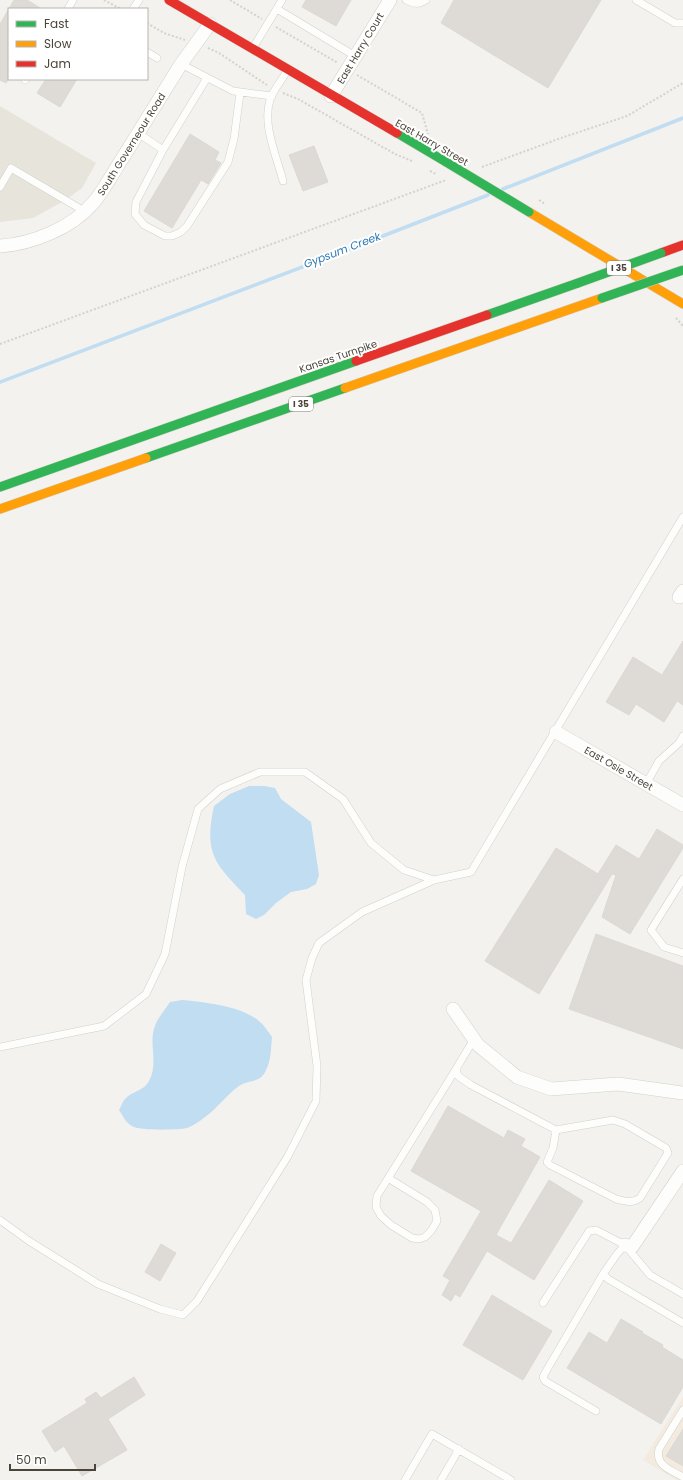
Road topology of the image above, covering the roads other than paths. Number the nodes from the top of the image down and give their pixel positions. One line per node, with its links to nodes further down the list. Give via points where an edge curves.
1 (169, 0): 8 (main road, East Harry Street)
2 (188, 0): 8 (lane)
3 (282, 0): 9 (lane)
4 (390, 0): 14 (street, East Harry Court)
5 (406, 0): 6 (lane, via 418,4)
6 (426, 0)
7 (636, 0): 10 (lane, via 675,23)
8 (184, 9): 11 (main road, East Harry Street)
9 (277, 9): 12 (lane); 14 (lane)
10 (683, 23)
11 (210, 24): 12 (main road, East Harry Street); 16 (street, South Governeour Road)
12 (252, 50): 17 (main road, East Harry Street)
13 (148, 53): 15 (lane)
14 (355, 56): 21 (street, East Harry Court)
15 (157, 58)
16 (180, 64): 18 (lane); 22 (street, South Governeour Road)
17 (287, 70): 20 (lane); 21 (main road, East Harry Street)
18 (206, 78): 19 (lane); 23 (lane)
19 (240, 93): 20 (lane); 23 (lane, via 228,162 187,226 172,236 165,236 144,225 135,214 136,202)
20 (272, 96): 24 (lane, via 267,117 268,127)
21 (331, 96): 30 (main road, East Harry Street, bridge)
22 (138, 134): 23 (lane); 26 (street, South Governeour Road, via 104,188)
23 (163, 150)
24 (284, 181)
25 (0, 186): 26 (lane, via 11,168)
26 (84, 211): 28 (street, South Governeour Road, via 75,219 32,241)
27 (683, 245): 31 (main road, Kansas Turnpike / I 35, bridge)
28 (0, 246)
29 (683, 270): 32 (main road, I 35, bridge)
30 (683, 304)
31 (0, 487)
32 (0, 509)
33 (683, 517): 34 (lane)
34 (556, 732): 36 (street, East Osie Street); 39 (lane, via 471,872)
35 (683, 736): 36 (lane, via 659,761)
36 (646, 784): 37 (street, East Osie Street)
37 (683, 805)
38 (683, 878): 40 (lane, via 651,930 664,947)
39 (434, 880): 43 (lane, via 404,870 371,843 343,799 305,772 260,772 220,788 198,809 182,867 166,954 146,994 104,1026); 49 (lane, via 362,912 319,942 306,980 318,1066 316,1101 280,1170 197,1301 183,1315 160,1309 98,1284)
40 (683, 954)
41 (453, 1009): 42 (street)
42 (474, 1039): 44 (lane); 45 (street, via 517,1077 551,1089 618,1084)
43 (0, 1047)
44 (456, 1069): 46 (lane, via 458,1076 471,1085); 48 (lane)
45 (683, 1093)
46 (556, 1130): 46 (lane, via 613,1120 625,1124 666,1148 668,1153 640,1198 636,1202 628,1202 616,1199 550,1165 547,1162)
47 (683, 1171): 50 (street, via 632,1247)
48 (388, 1178): 48 (lane, via 377,1196 376,1207 381,1216 412,1238 424,1237 436,1221 436,1210)
49 (0, 1220)
50 (626, 1246): 51 (lane); 52 (lane, via 650,1275); 53 (lane, via 596,1230 589,1231)
51 (603, 1274): 54 (lane); 56 (lane, via 543,1377 545,1381)
52 (683, 1294)
53 (543, 1303)
54 (683, 1323)
55 (683, 1410): 58 (lane, via 658,1449 657,1456 660,1464)
56 (596, 1411)
57 (459, 1449): 59 (lane, via 432,1434); 60 (lane); 61 (lane)
58 (683, 1477)
59 (405, 1480)
60 (441, 1480)
61 (511, 1480)

